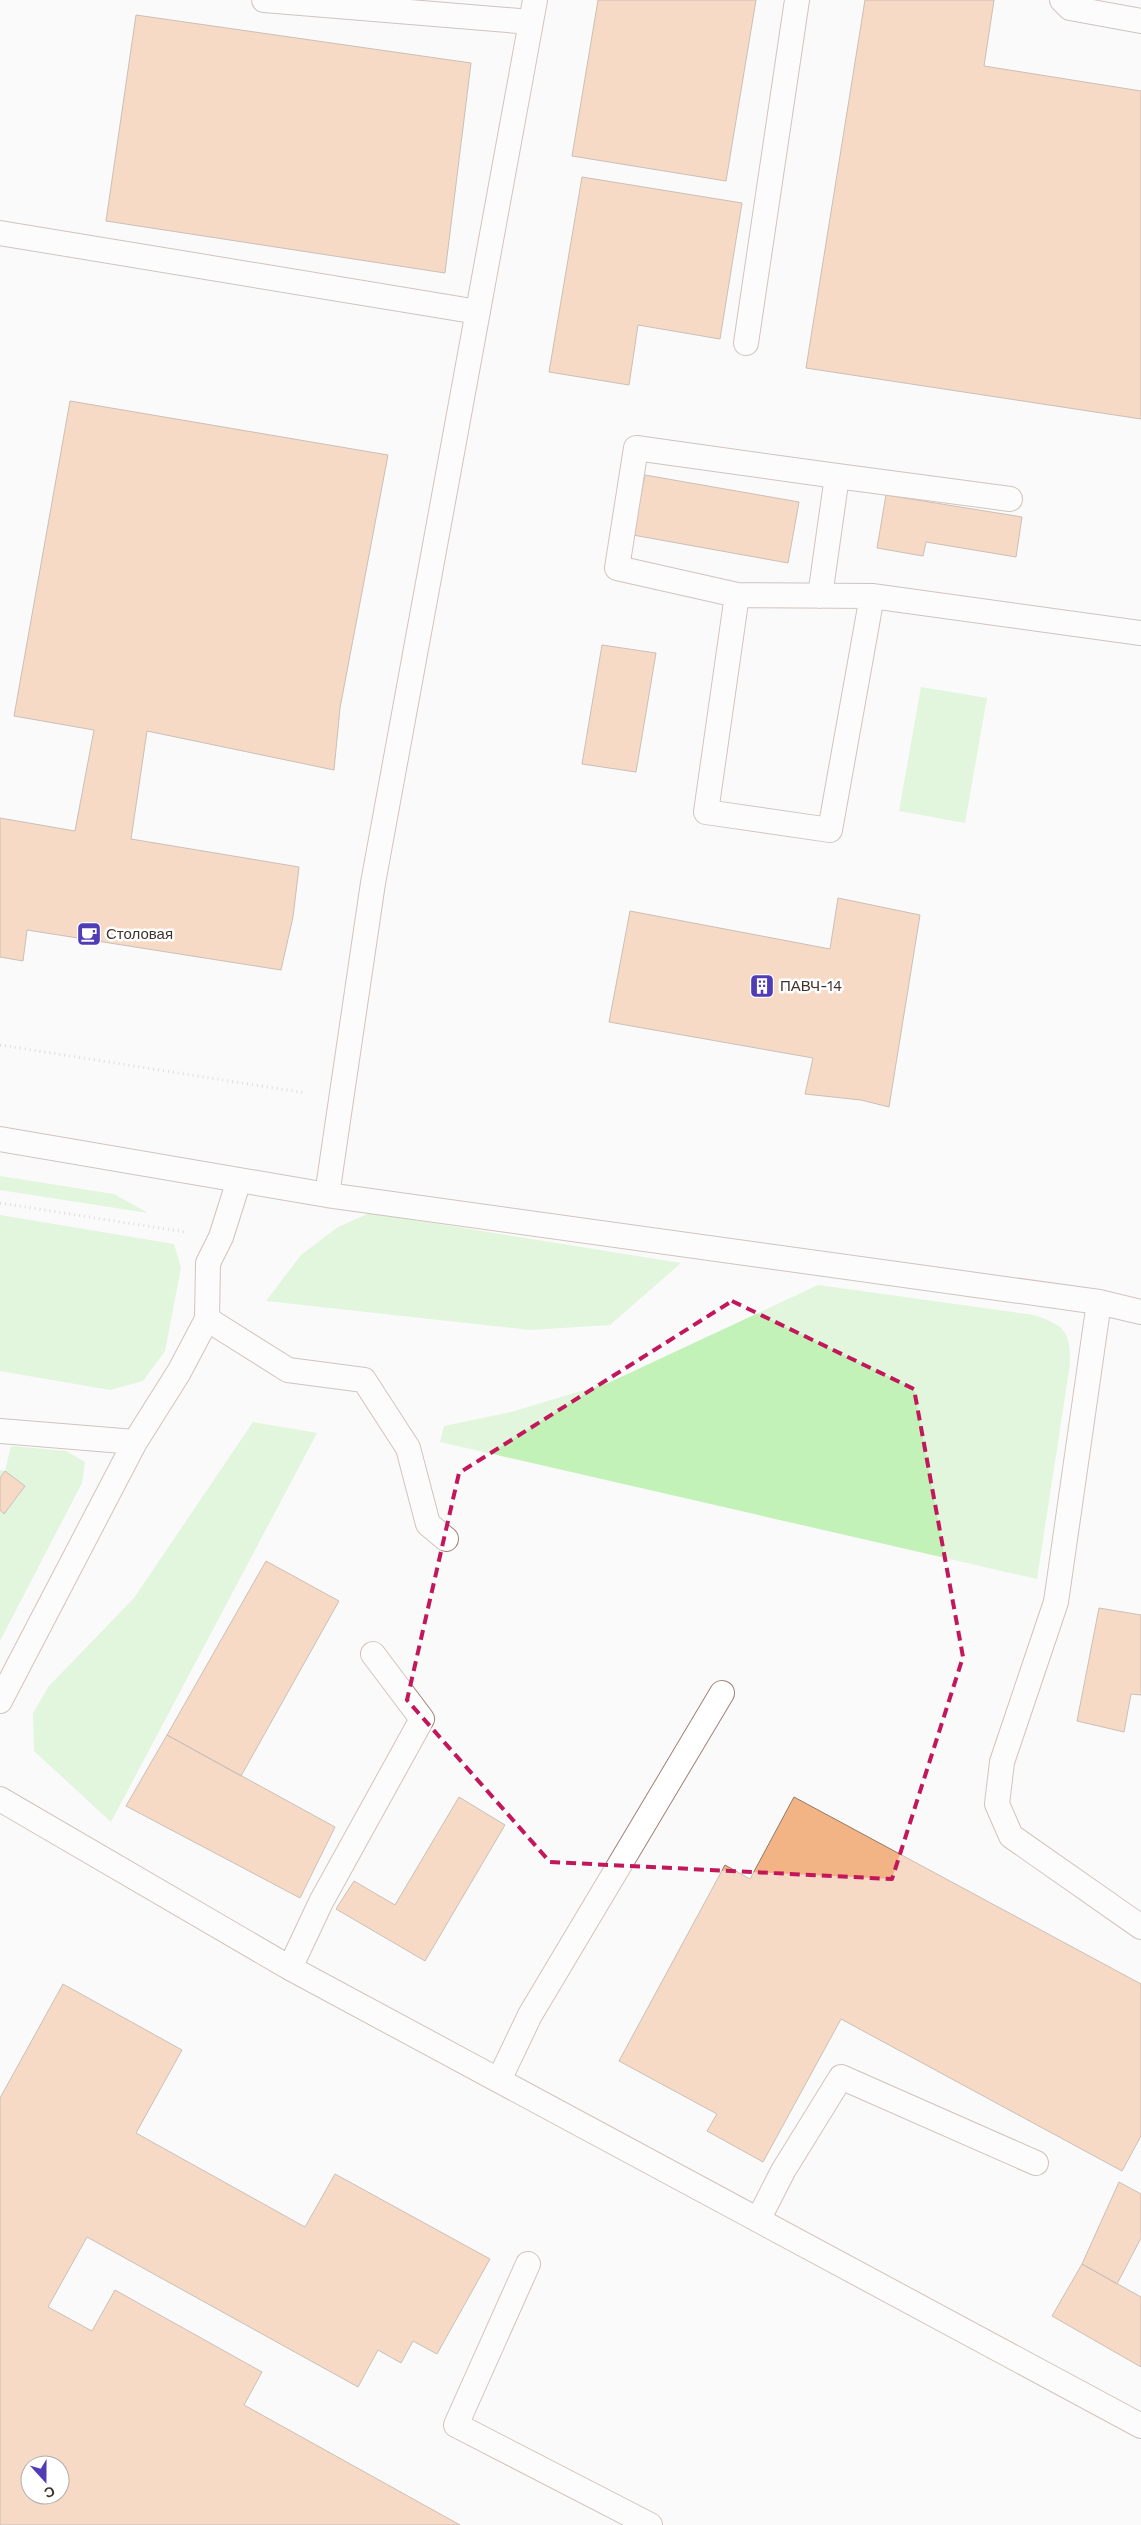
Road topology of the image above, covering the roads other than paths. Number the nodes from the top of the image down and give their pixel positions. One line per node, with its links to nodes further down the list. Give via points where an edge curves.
1 (264, 0): 4 (lane)
2 (797, 0): 8 (lane)
3 (1062, 0): 5 (lane, via 1070,8)
4 (533, 11): 7 (lane)
5 (1141, 20)
6 (0, 233): 7 (lane)
7 (478, 312): 17 (lane, via 373,883)
8 (746, 343)
9 (836, 476): 10 (lane); 11 (lane, via 636,448 617,568); 12 (lane)
10 (1010, 499)
11 (737, 595): 12 (lane); 13 (lane, via 706,812 830,830)
12 (820, 596): 13 (lane)
13 (872, 596): 14 (lane)
14 (1141, 633)
15 (0, 1139): 16 (lane)
16 (239, 1180): 17 (lane); 20 (lane, via 221,1237 208,1263)
17 (327, 1195): 18 (lane)
18 (1099, 1302): 19 (lane); 28 (lane, via 1056,1602 1002,1762 997,1804 1011,1836)
19 (1141, 1312)
20 (207, 1319): 22 (lane, via 179,1372); 23 (lane, via 288,1370 364,1380 408,1448 428,1524)
21 (0, 1430): 22 (lane)
22 (135, 1442): 26 (lane)
23 (446, 1539)
24 (373, 1654): 29 (lane, via 422,1719 322,1902)
25 (722, 1693): 30 (lane, via 530,2015)
26 (0, 1701)
27 (0, 1799): 29 (lane)
28 (1141, 1926)
29 (290, 1968): 30 (lane)
30 (499, 2080): 32 (lane)
31 (1036, 2163): 32 (lane, via 841,2077 783,2171)
32 (758, 2220): 34 (lane)
33 (528, 2264): 35 (lane, via 456,2425)
34 (1141, 2426)
35 (650, 2525)

